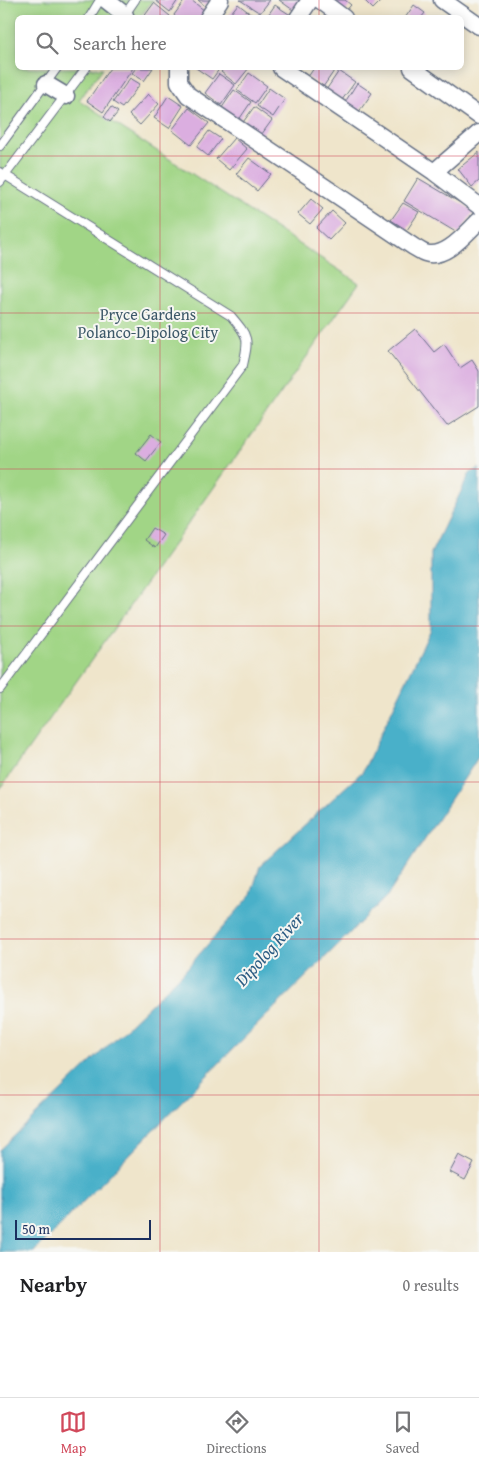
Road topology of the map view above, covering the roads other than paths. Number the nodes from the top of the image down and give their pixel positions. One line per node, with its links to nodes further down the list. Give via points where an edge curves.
1 (100, 0): 7 (lane)
2 (106, 0): 8 (street)
3 (135, 0): 9 (lane)
4 (310, 0): 10 (street)
5 (320, 0): 11 (street)
6 (442, 0): 12 (street)
7 (91, 15)
8 (123, 15)
9 (125, 15)
10 (300, 15)
11 (340, 15)
12 (463, 15)
13 (464, 15): 14 (street)
14 (479, 26)
15 (56, 70): 20 (lane)
16 (85, 70): 21 (lane)
17 (179, 70): 28 (street, via 179,82 188,95 414,247 436,254 447,250)
18 (284, 70): 25 (street)
19 (415, 70): 22 (street)
20 (46, 84): 21 (street); 24 (lane)
21 (66, 96): 26 (lane)
22 (479, 116)
23 (479, 133): 25 (street)
24 (0, 146)
25 (434, 172): 27 (street)
26 (2, 177): 29 (lane, via 232,316 244,330 248,343 243,365)
27 (479, 206)
28 (479, 221)
29 (3, 680): 30 (lane)
30 (0, 689)

